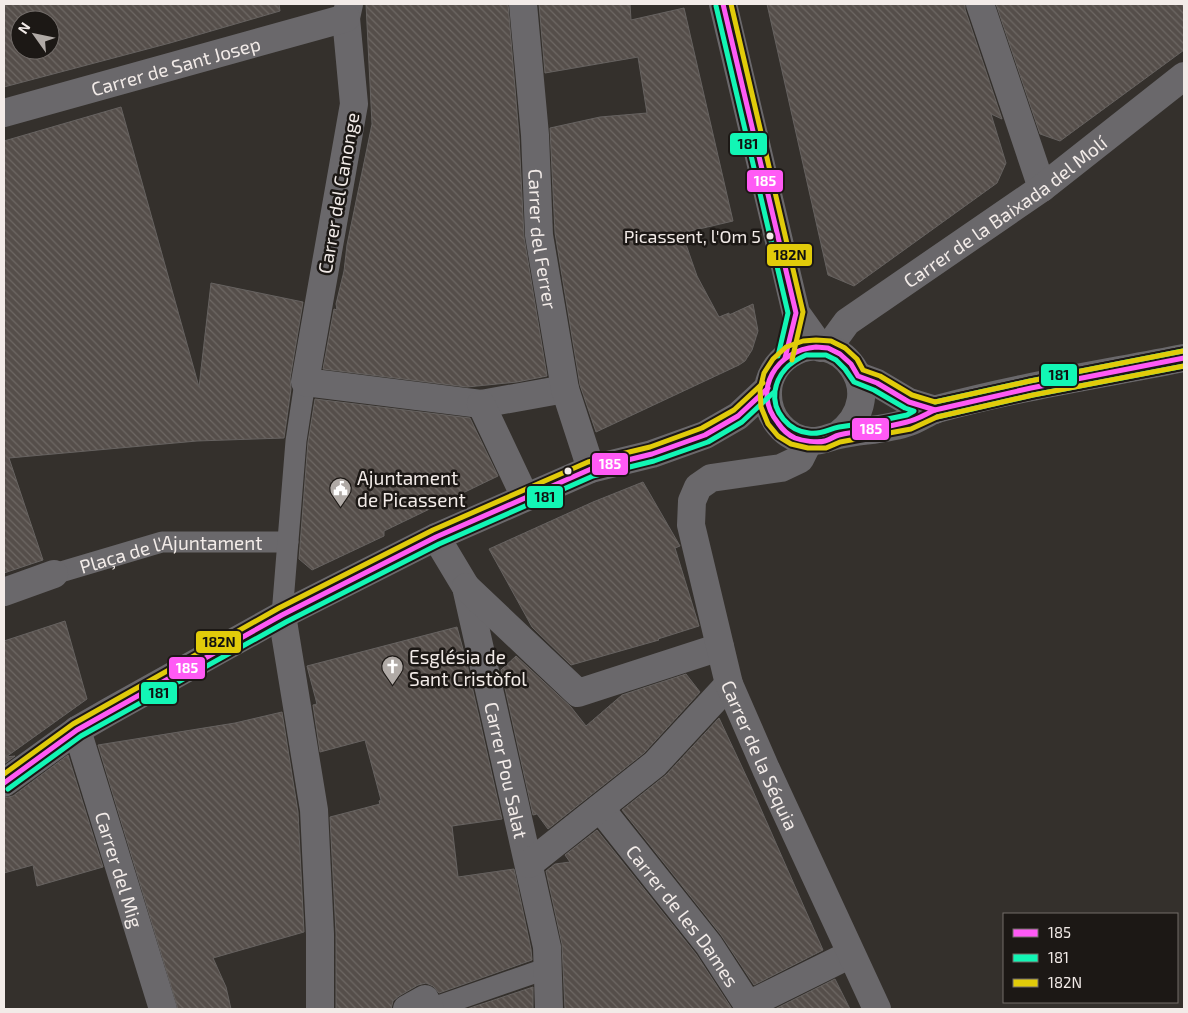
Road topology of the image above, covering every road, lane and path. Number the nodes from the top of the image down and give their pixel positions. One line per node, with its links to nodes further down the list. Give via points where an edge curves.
1 (523, 4): 15 (street, Carrer del Ferrer, via 536,135 539,236)
2 (723, 4): 8 (street)
3 (980, 4): 7 (street)
4 (347, 11): 6 (street, Carrer de Sant Josep); 13 (street, Carrer del Canonge, via 354,104)
5 (1184, 76): 7 (street, Carrer de la Baixada del Molí)
6 (4, 113)
7 (1042, 188): 9 (street, Carrer de la Baixada del Molí, via 848,322)
8 (796, 313): 9 (street); 10 (street)
9 (824, 348): 10 (street, via 804,348); 12 (street, via 840,354)
10 (785, 358): 14 (street, via 771,376)
11 (1184, 358): 17 (street)
12 (858, 376): 17 (street); 20 (street, via 862,389 857,416)
13 (305, 382): 16 (street); 21 (street, Carrer del Canonge)
14 (768, 388): 18 (street); 19 (street, via 768,406)
15 (565, 390): 16 (street); 23 (street, Carrer del Ferrer)
16 (481, 404): 24 (street)
17 (934, 410): 20 (street, via 909,422)
18 (738, 416): 19 (street); 23 (street, via 706,435 679,445)
19 (772, 416): 22 (street, via 783,430 795,438)
20 (838, 435): 22 (street, via 825,441)
21 (296, 441): 26 (street, Plaça de l'Ajuntament)
22 (809, 441): 31 (street, Carrer de la Séquia, via 800,459 781,468 711,478 698,487 692,501 691,525)
23 (591, 469): 24 (street)
24 (525, 497): 25 (street)
25 (436, 537): 28 (street, Carrer Pou Salat); 30 (street)
26 (288, 542): 27 (street, Plaça de l'Ajuntament, via 162,542); 30 (street, Plaça de l'Ajuntament)
27 (54, 574): 29 (street)
28 (466, 586): 31 (street, via 578,693); 36 (street, Carrer Pou Salat)
29 (4, 592)
30 (282, 615): 33 (street); 40 (street, via 314,810)
31 (720, 647): 32 (street, Carrer de la Séquia)
32 (729, 684): 35 (street, Carrer Pou Salat, via 655,764); 37 (street, Carrer de la Séquia)
33 (77, 730): 34 (street); 39 (street, Carrer del Mig)
34 (4, 783)
35 (600, 808): 36 (street, Carrer Pou Salat); 37 (street, Carrer de les Dames, via 709,945 748,1005)
36 (529, 864): 38 (street, Carrer Pou Salat, via 548,947)
37 (851, 954): 44 (street, Carrer de la Séquia)
38 (548, 968): 42 (street); 43 (street, Carrer Pou Salat)
39 (163, 1009)
40 (320, 1009)
41 (407, 1009): 42 (street, via 425,999)
42 (430, 1009)
43 (549, 1009)
44 (877, 1009)

